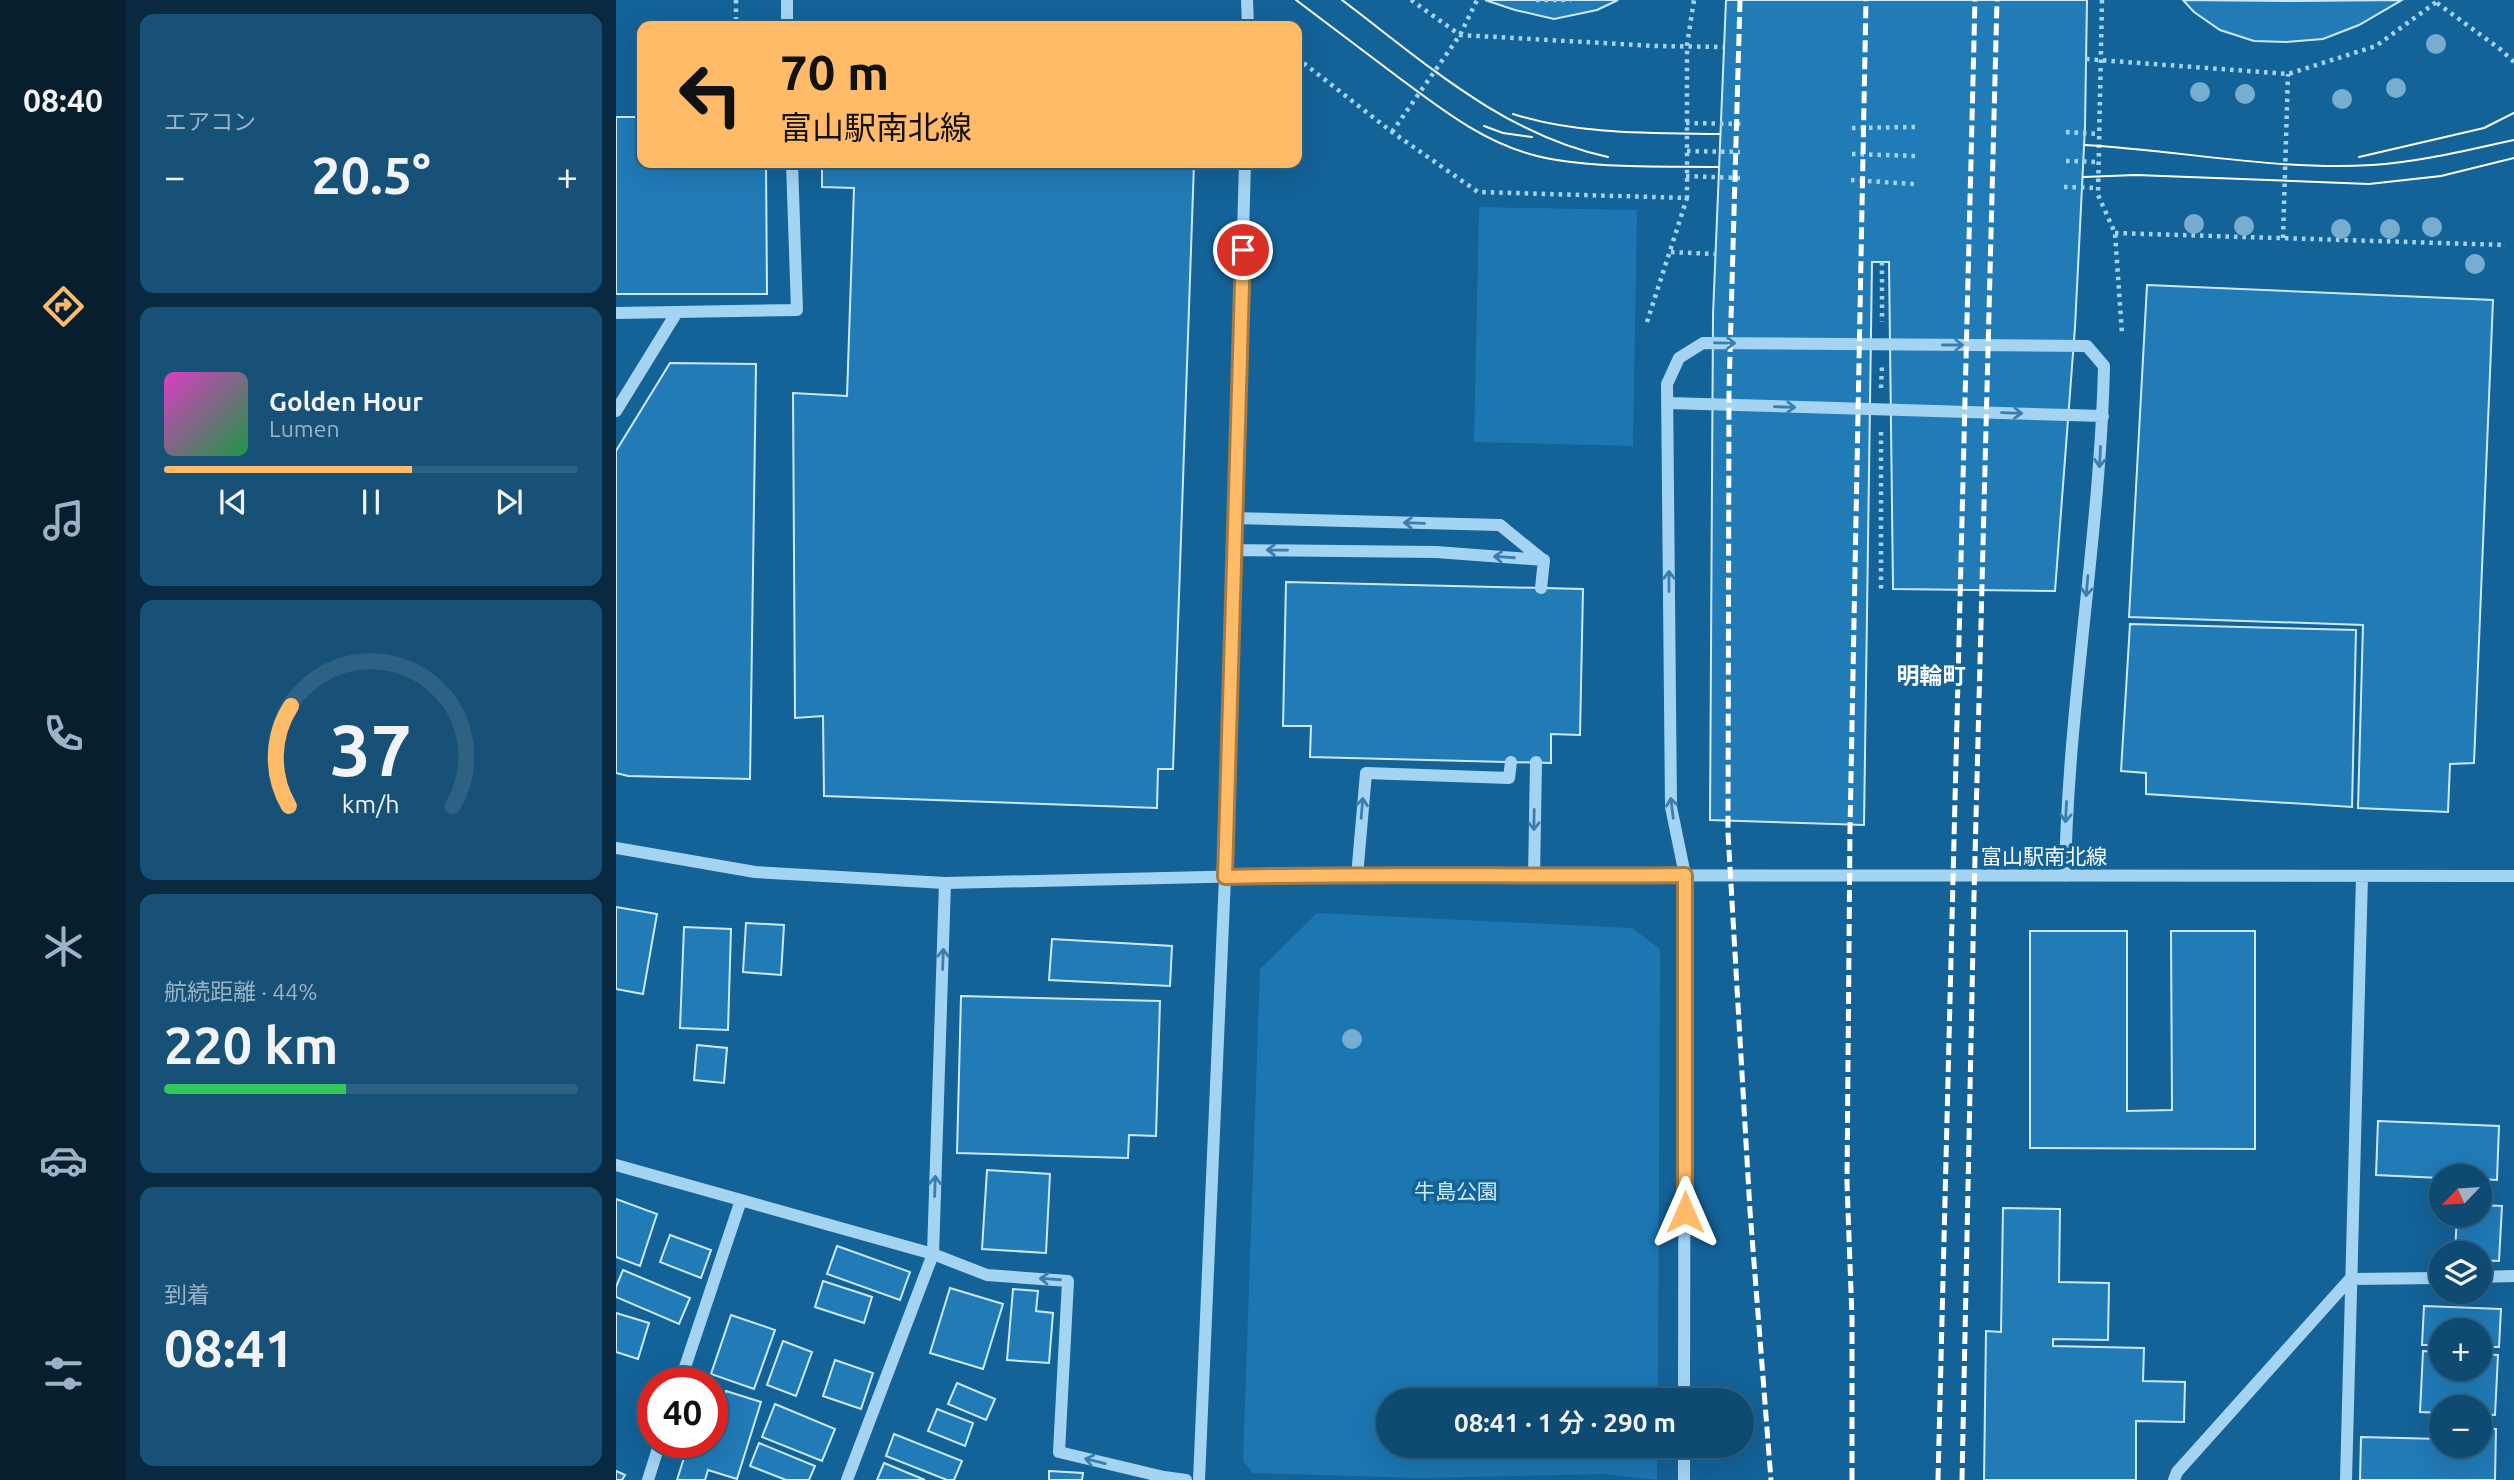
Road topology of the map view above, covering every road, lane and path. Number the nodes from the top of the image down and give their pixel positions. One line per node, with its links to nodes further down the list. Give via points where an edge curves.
1 (736, 0): 11 (path)
2 (787, 0): 12 (street)
3 (1247, 0): 13 (street)
4 (1410, 0): 14 (path)
5 (1477, 0): 14 (path)
6 (1536, 0): 7 (path)
7 (1572, 0)
8 (1693, 0): 15 (path)
9 (2102, 0): 18 (path)
10 (2438, 1): 20 (path); 21 (path, via 2376,46)
11 (736, 21)
12 (787, 21)
13 (1248, 21)
14 (1460, 35): 15 (path); 26 (path)
15 (1687, 45): 16 (path); 22 (path)
16 (1723, 47)
17 (2086, 59): 18 (path)
18 (2101, 60): 21 (path); 28 (path)
19 (1302, 62): 26 (path)
20 (2514, 62)
21 (2288, 74): 45 (path)
22 (1686, 123): 23 (path); 29 (path)
23 (1741, 124)
24 (1916, 127): 25 (path)
25 (1852, 128)
26 (1392, 132): 43 (path, via 1478,192)
27 (2066, 132): 28 (path)
28 (2100, 134): 34 (path)
29 (1687, 151): 30 (path); 37 (path)
30 (1740, 152)
31 (1852, 154): 32 (path)
32 (1915, 156)
33 (2066, 161): 34 (path)
34 (2099, 162): 42 (path)
35 (792, 168): 49 (street, via 797,310)
36 (1245, 168): 56 (street)
37 (1686, 176): 38 (path); 43 (path)
38 (1740, 178)
39 (1851, 180): 40 (path)
40 (1914, 184)
41 (2064, 187): 42 (path)
42 (2098, 188): 44 (path)
43 (1687, 198): 47 (path)
44 (2115, 233): 45 (path); 52 (path)
45 (2283, 238): 46 (path)
46 (2506, 245)
47 (1671, 252): 48 (path); 51 (path)
48 (1715, 254)
49 (677, 312): 50 (street); 54 (street)
50 (616, 313)
51 (1647, 322)
52 (2122, 334)
53 (1668, 404): 55 (street, one-way to 55); 55 (street, one-way to 55, via 1667,384 1679,358 1703,343 2087,346 2104,366); 63 (street, one-way to 53, via 1671,807)
54 (616, 411)
55 (2103, 416): 65 (street, one-way to 65, via 2066,807)
56 (1234, 519): 57 (street); 58 (street, one-way to 56, via 1500,525)
57 (1234, 550): 58 (street, one-way to 57, via 1436,552); 68 (street)
58 (1544, 560): 59 (street)
59 (1541, 589)
60 (1511, 762): 64 (street, one-way to 60, via 1366,773 1509,778)
61 (1536, 762): 69 (street, one-way to 69)
62 (616, 848): 70 (street, 富山駅南北線, via 755,872)
63 (1685, 875): 65 (street, 富山駅南北線); 69 (street, 富山駅南北線); 79 (street)
64 (1357, 876): 68 (street, 富山駅南北線); 69 (street, 富山駅南北線)
65 (2065, 876): 66 (street, 富山駅南北線)
66 (2361, 876): 67 (street, 富山駅南北線); 77 (street)
67 (2514, 876)
68 (1225, 877): 70 (street, 富山駅南北線); 85 (street)
69 (1534, 877)
70 (945, 883): 73 (street, one-way to 70)
71 (616, 1165): 72 (street)
72 (741, 1200): 73 (street); 78 (street)
73 (933, 1254): 83 (street); 84 (street, one-way to 73, via 1059,1452 1068,1281 987,1275)
74 (2514, 1276): 75 (street)
75 (2492, 1277)
76 (2429, 1278): 77 (street)
77 (2350, 1279): 87 (street); 88 (street)
78 (685, 1367)
79 (1684, 1388)
80 (655, 1458): 82 (street)
81 (1684, 1458): 86 (street)
82 (648, 1480)
83 (847, 1480)
84 (1186, 1480)
85 (1199, 1480)
86 (1684, 1480)
87 (2174, 1480)
88 (2346, 1480)

